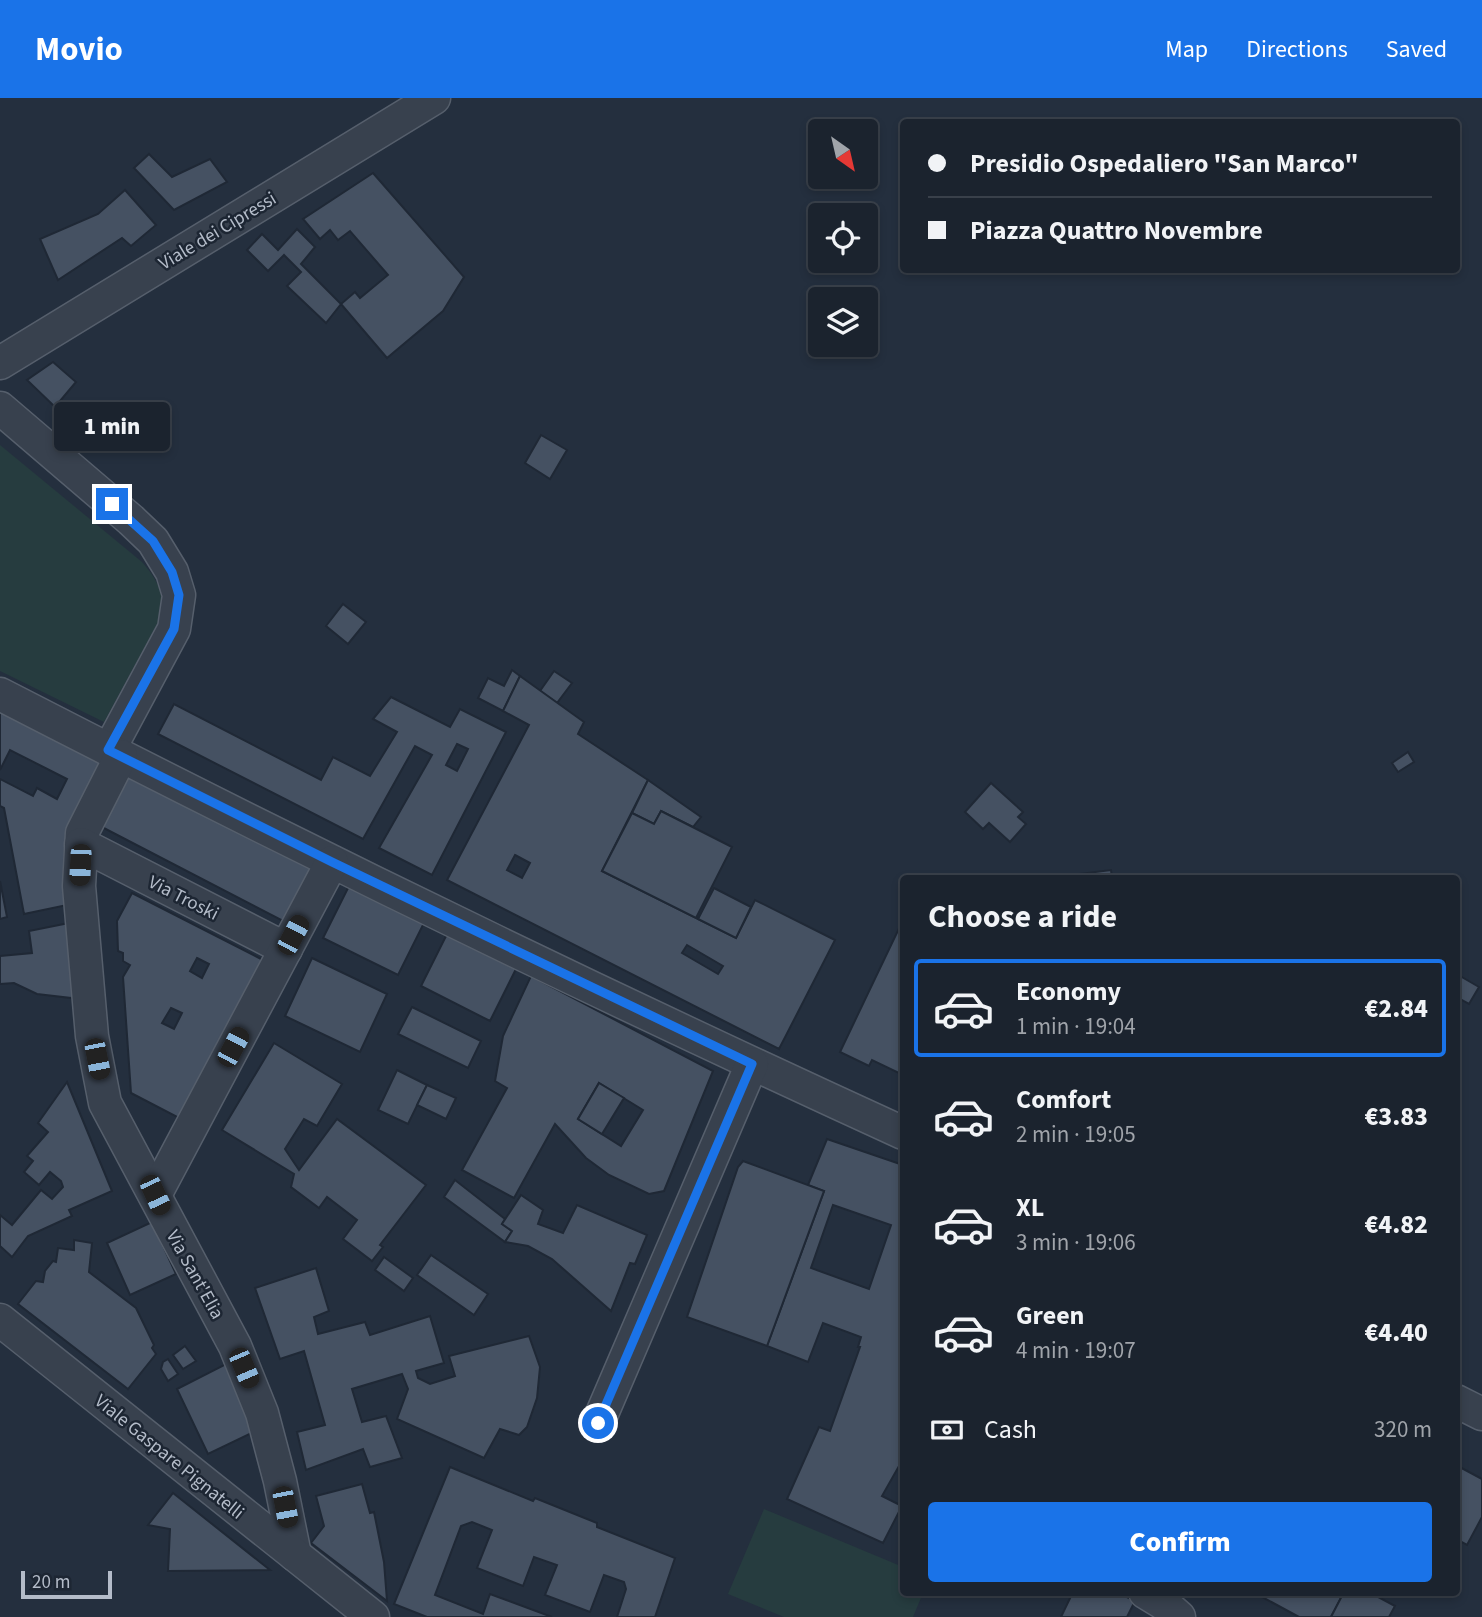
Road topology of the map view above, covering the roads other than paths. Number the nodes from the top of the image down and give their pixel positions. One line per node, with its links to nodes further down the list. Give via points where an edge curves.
1 (435, 98): 2 (street, Viale dei Cipressi)
2 (0, 362)
3 (0, 408): 5 (street, Via Sant'Elia, via 131,520 153,541 172,572 179,595 174,629)
4 (0, 694): 5 (street)
5 (115, 753): 6 (street, Via Sant'Elia); 7 (street)
6 (81, 844): 8 (street, Via Troski); 11 (street, Via Sant'Elia, via 79,886 92,1036 105,1104)
7 (332, 862): 8 (street); 9 (street)
8 (286, 949): 11 (street)
9 (752, 1064): 10 (street); 15 (street)
10 (900, 1132)
11 (155, 1195): 16 (street, Via Sant'Elia, via 235,1346 262,1413)
12 (0, 1321): 16 (street, Viale Gaspare Pignatelli)
13 (1460, 1403): 14 (street)
14 (1482, 1415)
15 (598, 1423)
16 (295, 1555): 18 (street, Viale Gaspare Pignatelli)
17 (1152, 1596): 19 (street)
18 (373, 1617)
19 (1179, 1617)

